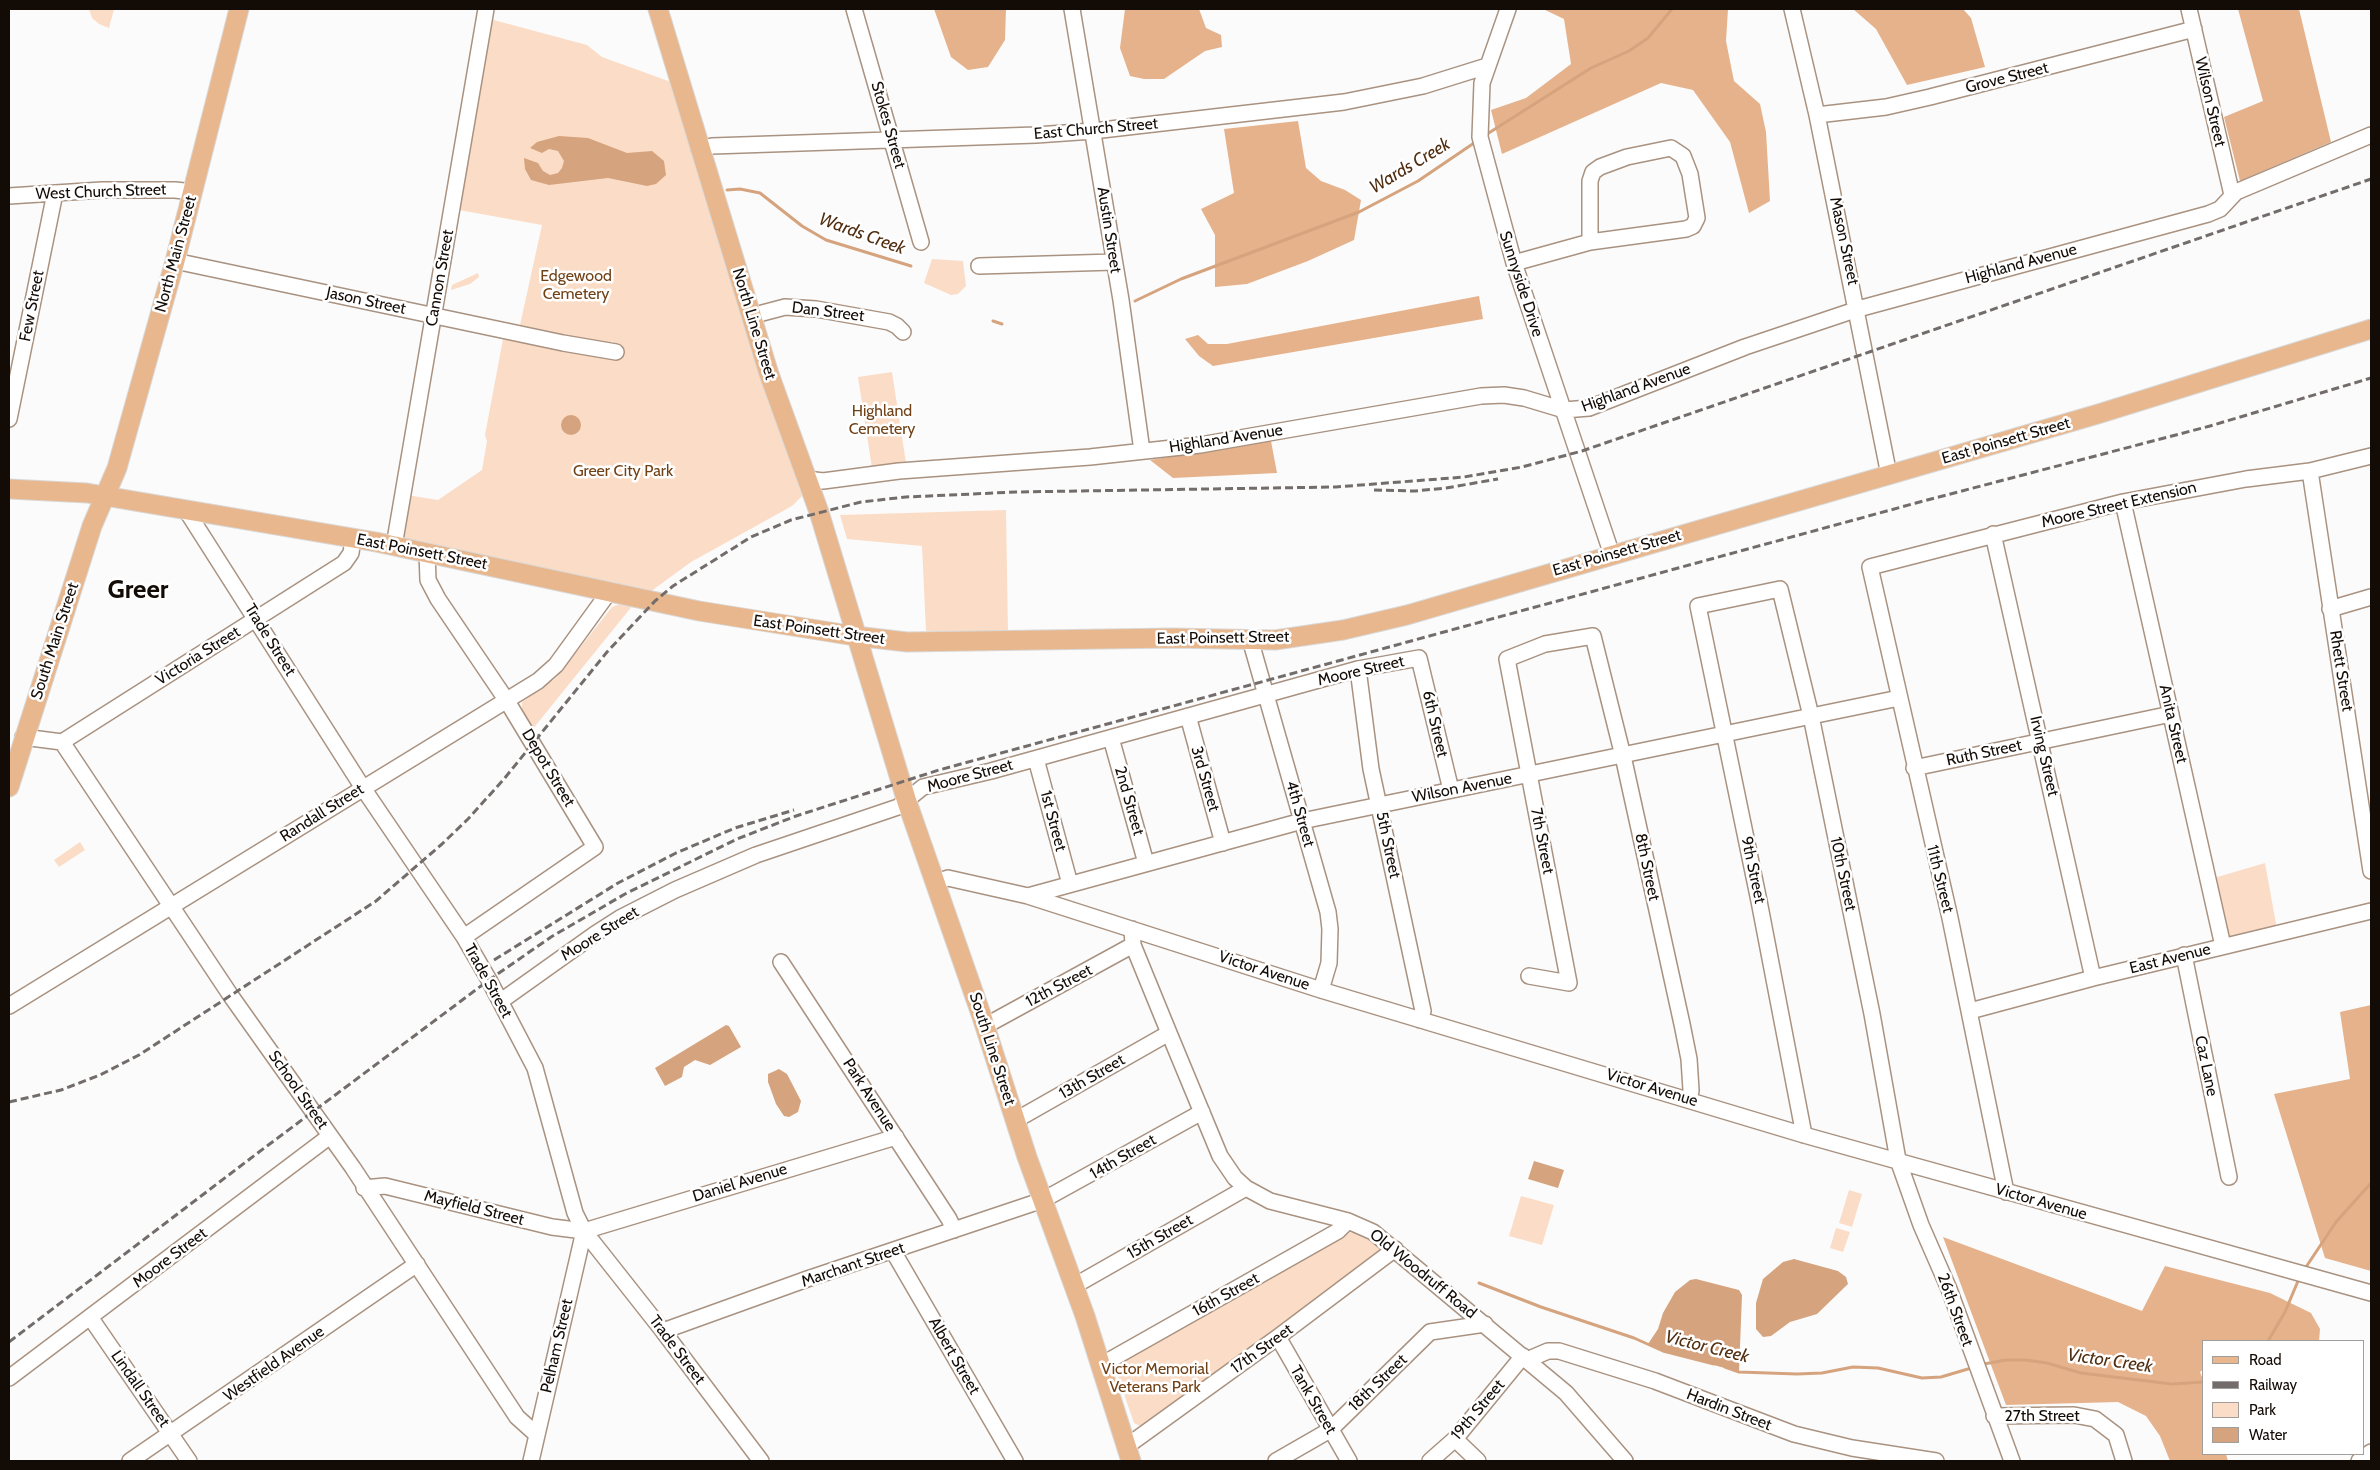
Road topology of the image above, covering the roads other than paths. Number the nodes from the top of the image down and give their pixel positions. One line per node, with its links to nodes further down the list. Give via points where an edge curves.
1 (239, 9): 16 (main road, North Main Street)
2 (486, 9): 27 (street, Cannon Street)
3 (658, 9): 15 (main road, North Line Street)
4 (854, 9): 14 (street, Stokes Street)
5 (1072, 9): 12 (street, Austin Street)
6 (1508, 9): 10 (street, Sunnyside Drive)
7 (1792, 9): 11 (street, Mason Street)
8 (2189, 9): 9 (street, Wilson Street)
9 (2194, 29): 11 (street, Grove Street, via 1930,97); 18 (street, Wilson Street)
10 (1487, 66): 12 (street, East Church Street, via 1423,86 1344,102); 24 (street, Sunnyside Drive, via 1480,101 1482,143)
11 (1818, 115): 26 (street, Mason Street)
12 (1093, 131): 14 (street, East Church Street); 23 (street, Austin Street)
13 (2371, 136): 18 (street, Highland Avenue)
14 (893, 141): 15 (street, East Church Street); 20 (street, Stokes Street)
15 (699, 149): 28 (main road, North Line Street)
16 (192, 192): 17 (street, West Church Street); 22 (main road, North Main Street)
17 (55, 193): 19 (street, West Church Street); 33 (street, Few Street)
18 (2232, 195): 26 (street, Highland Avenue, via 2220,208 2208,214)
19 (9, 196)
20 (921, 242)
21 (1590, 242): 21 (street, via 1694,226 1697,218 1693,189 1680,152 1671,148 1641,153 1593,172 1590,180); 24 (street)
22 (174, 261): 27 (street, Jason Street); 40 (main road, North Main Street, via 117,468)
23 (1114, 262): 25 (street); 34 (street, Austin Street)
24 (1514, 263): 32 (street, Sunnyside Drive)
25 (979, 266)
26 (1858, 308): 32 (street, Highland Avenue, via 1745,347 1588,408); 37 (street, Mason Street)
27 (434, 315): 31 (street, Jason Street); 45 (street, Cannon Street)
28 (751, 316): 30 (street, Dan Street, via 785,306 816,308 889,322); 38 (main road, North Line Street)
29 (2371, 329): 37 (main road, East Poinsett Street)
30 (903, 332)
31 (616, 352)
32 (1564, 410): 34 (street, Highland Avenue, via 1524,398 1481,396 1200,445); 47 (street, Sunnyside Drive)
33 (9, 420)
34 (1142, 451): 38 (street, Highland Avenue, via 899,471 823,481)
35 (2371, 456): 36 (street, Moore Street Extension)
36 (2310, 471): 41 (street, Moore Street Extension, via 2246,479); 52 (street, Rhett Street)
37 (1889, 475): 47 (main road, East Poinsett Street)
38 (806, 479): 54 (main road, North Line Street, via 822,521)
39 (9, 489): 40 (main road, East Poinsett Street, via 64,490)
40 (105, 496): 42 (main road, East Poinsett Street, via 186,510); 66 (main road, South Main Street, via 92,526)
41 (2123, 502): 43 (street, Moore Street Extension); 62 (street, Anita Street)
42 (202, 520): 44 (main road, East Poinsett Street); 53 (street, Trade Street)
43 (1993, 534): 48 (street, Moore Street Extension); 68 (street, Irving Street)
44 (353, 538): 45 (main road, East Poinsett Street); 53 (street, Victoria Street, via 351,553 344,563)
45 (394, 546): 46 (main road, East Poinsett Street)
46 (427, 553): 50 (main road, East Poinsett Street); 61 (street, Depot Street, via 427,574 431,586)
47 (1612, 554): 56 (main road, East Poinsett Street, via 1375,624 1310,636)
48 (1870, 566): 60 (street, 11th Street)
49 (1780, 589): 64 (street, 10th Street); 65 (street, 9th Street, via 1698,606)
50 (609, 592): 54 (main road, East Poinsett Street, via 734,618); 61 (street, Randall Street, via 556,665)
51 (2371, 597): 52 (street)
52 (2330, 609): 82 (street, Rhett Street)
53 (257, 619): 69 (street, Victoria Street); 75 (street, Trade Street)
54 (856, 636): 56 (main road, East Poinsett Street, via 908,642); 77 (main road, South Line Street)
55 (1593, 636): 70 (street, 8th Street); 73 (street, 7th Street, via 1545,644 1507,659)
56 (1250, 639): 59 (street, 4th Street)
57 (1420, 658): 58 (street, Moore Street); 76 (street, 6th Street)
58 (1358, 669): 59 (street, Moore Street); 78 (street, 5th Street, via 1365,736)
59 (1265, 695): 63 (street, Moore Street); 79 (street, 4th Street)
60 (1899, 698): 64 (street, Wilson Avenue); 72 (street, 11th Street)
61 (507, 701): 75 (street, Randall Street); 89 (street, Depot Street, via 595,847)
62 (2171, 714): 68 (street, Ruth Street); 91 (street, Anita Street)
63 (1188, 716): 67 (street, Moore Street); 80 (street, 3rd Street)
64 (1811, 716): 65 (street, Wilson Avenue); 109 (street, 10th Street, via 1872,1014)
65 (1724, 734): 70 (street, Wilson Avenue); 106 (street, 9th Street)
66 (23, 737): 69 (street); 74 (main road, South Main Street)
67 (1111, 738): 71 (street, Moore Street); 81 (street, 2nd Street)
68 (2042, 741): 72 (street, Ruth Street); 95 (street, Irving Street)
69 (62, 742): 86 (street, School Street)
70 (1623, 756): 73 (street, Wilson Avenue); 103 (street, 8th Street, via 1689,1059)
71 (1036, 759): 77 (street, Moore Street, via 922,788); 84 (street, 1st Street)
72 (1914, 768): 99 (street, 11th Street)
73 (1530, 774): 76 (street, Wilson Avenue); 94 (street, 7th Street, via 1569,983)
74 (9, 787)
75 (363, 788): 86 (street, Randall Street); 89 (street, Trade Street)
76 (1451, 790): 78 (street, Wilson Avenue)
77 (907, 802): 83 (main road, South Line Street); 97 (street, Moore Street, via 756,855 675,890 620,918)
78 (1379, 805): 79 (street, Wilson Avenue); 100 (street, 5th Street, via 1423,1011)
79 (1302, 821): 80 (street, Wilson Avenue); 96 (street, 4th Street, via 1324,895 1330,929 1329,963)
80 (1223, 843): 81 (street, Wilson Avenue)
81 (1146, 863): 84 (street, Wilson Avenue)
82 (2371, 871)
83 (936, 882): 85 (street, Victor Avenue, via 948,878); 101 (main road, South Line Street)
84 (1070, 884): 85 (street, Wilson Avenue)
85 (1028, 896): 88 (street, Victor Avenue)
86 (171, 905): 98 (street, Randall Street); 107 (street, School Street)
87 (2371, 911): 91 (street, East Avenue)
88 (1132, 929): 90 (street, Old Woodruff Road); 96 (street, Victor Avenue)
89 (464, 937): 97 (street, Trade Street)
90 (1133, 945): 101 (street, 12th Street); 102 (street, Old Woodruff Road)
91 (2223, 946): 92 (street, East Avenue)
92 (2184, 955): 95 (street, East Avenue); 110 (street, Caz Lane)
93 (781, 962): 108 (street, Park Avenue)
94 (1529, 976)
95 (2093, 978): 99 (street, East Avenue)
96 (1321, 990): 100 (street, Victor Avenue)
97 (501, 1001): 117 (street, Trade Street, via 535,1068 575,1213)
98 (9, 1006)
99 (1970, 1012): 113 (street, 11th Street)
100 (1420, 1020): 103 (street, Victor Avenue)
101 (985, 1026): 105 (main road, South Line Street)
102 (1169, 1033): 104 (street, Old Woodruff Road); 105 (street, 13th Street)
103 (1690, 1099): 106 (street, Victor Avenue)
104 (1202, 1112): 112 (street, Old Woodruff Road, via 1225,1164); 114 (street, 14th Street)
105 (1016, 1120): 114 (main road, South Line Street)
106 (1804, 1135): 109 (street, Victor Avenue)
107 (330, 1136): 111 (street, School Street); 123 (street, Moore Street)
108 (896, 1137): 116 (street, Park Avenue); 117 (street, Daniel Avenue)
109 (1898, 1160): 113 (street, Victor Avenue); 130 (street, 26th Street)
110 (2229, 1177)
111 (364, 1188): 117 (street, Mayfield Street, via 385,1186); 120 (street, School Street)
112 (1246, 1188): 115 (street, Old Woodruff Road, via 1281,1205); 121 (street, 15th Street)
113 (2006, 1192): 122 (street, Victor Avenue)
114 (1042, 1200): 116 (street, Marchant Street); 121 (main road, South Line Street)
115 (1348, 1221): 118 (street, Old Woodruff Road, via 1373,1232); 128 (street, 16th Street, via 1338,1231)
116 (954, 1230): 119 (street, Marchant Street)
117 (584, 1231): 125 (street, Trade Street); 133 (street, Pelham Street)
118 (1395, 1249): 124 (street, Old Woodruff Road); 126 (street, 17th Street)
119 (893, 1251): 125 (street, Marchant Street); 142 (street, Albert Street)
120 (417, 1264): 132 (street, Westfield Avenue); 133 (street, School Street, via 517,1417)
121 (1074, 1286): 128 (main road, South Line Street)
122 (2371, 1293)
123 (90, 1317): 129 (street, Moore Street); 132 (street, Lindall Street)
124 (1486, 1324): 127 (street, Old Woodruff Road); 131 (street, 18th Street, via 1430,1332)
125 (664, 1331): 141 (street, Trade Street)
126 (1278, 1338): 131 (street, Tank Street); 136 (street, 17th Street)
127 (1525, 1358): 134 (street, 19th Street); 137 (street, Hardin Street, via 1548,1351 1565,1352 1655,1381 1794,1434); 147 (street, Old Woodruff Road, via 1566,1393)
128 (1101, 1365): 136 (main road, South Line Street)
129 (9, 1378)
130 (1994, 1416): 149 (street, 26th Street); 150 (street, 27th Street, via 2074,1415 2095,1419 2116,1435)
131 (1330, 1430): 143 (street, 18th Street); 144 (street, Tank Street)
132 (171, 1435): 138 (street, Westfield Avenue); 139 (street, Lindall Street)
133 (537, 1435): 140 (street, Pelham Street)
134 (1455, 1439): 145 (street, 19th Street); 146 (street)
135 (2371, 1452): 151 (street)
136 (1129, 1454)
137 (1883, 1457): 148 (street, Hardin Street)
138 (130, 1461)
139 (189, 1461)
140 (531, 1461)
141 (761, 1461)
142 (1016, 1461)
143 (1276, 1461)
144 (1349, 1461)
145 (1430, 1461)
146 (1478, 1461)
147 (1625, 1461)
148 (1936, 1461)
149 (2012, 1461)
150 (2124, 1461)
151 (2359, 1461)

